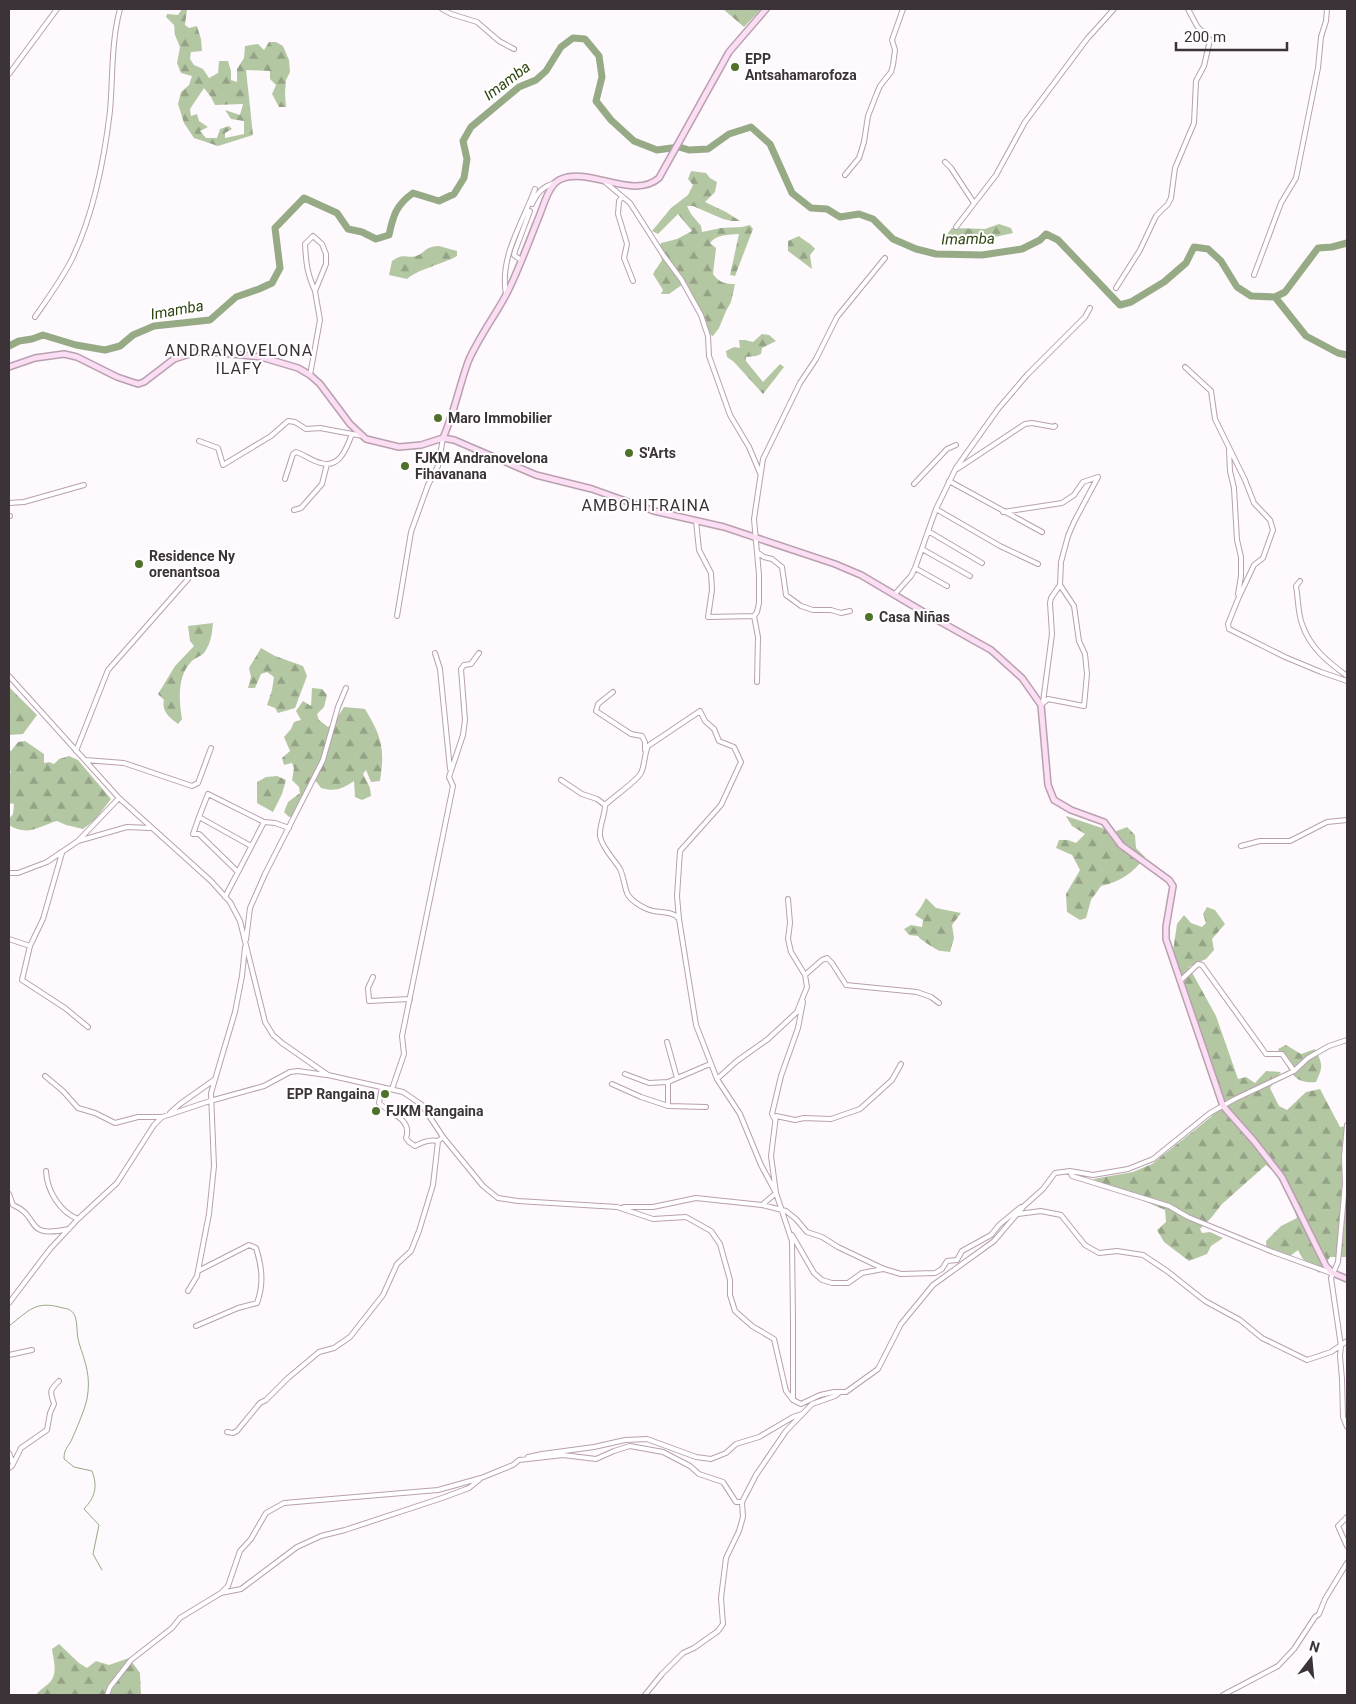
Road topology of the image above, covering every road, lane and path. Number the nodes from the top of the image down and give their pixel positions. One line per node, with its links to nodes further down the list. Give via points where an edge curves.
1 (57, 9): 10 (street)
2 (120, 9): 27 (street, via 116,22 110,111 97,190 71,259)
3 (442, 9): 9 (street, via 477,22 499,41)
4 (766, 9): 13 (street, via 730,52 658,178 646,185 634,186)
5 (902, 9): 12 (street, via 892,40 895,50 891,72 880,86 868,116 859,158)
6 (1114, 9): 17 (street, via 1087,39 1025,122 996,175)
7 (1188, 9): 23 (street, via 1210,40 1204,66 1196,81 1194,122 1175,168 1170,201 1156,216 1140,250)
8 (1328, 9): 21 (street, via 1296,178 1281,204)
9 (514, 48)
10 (9, 74)
11 (945, 162): 17 (street)
12 (845, 175)
13 (606, 182): 14 (street, via 580,177 565,178); 16 (street)
14 (555, 183): 20 (street); 20 (street, via 547,185 534,200 516,243 514,255)
15 (535, 189): 25 (street, via 510,252)
16 (622, 196): 22 (street, via 618,214 627,244 624,258); 40 (street, via 681,278 700,315 708,336 709,356 730,415)
17 (974, 203): 18 (street)
18 (956, 227)
19 (885, 258): 40 (street, via 837,317 774,436)
20 (521, 260): 25 (street)
21 (1254, 275)
22 (633, 281)
23 (1116, 288)
24 (315, 290): 24 (street, via 326,264 326,254 322,244 312,236 305,244 308,275); 30 (street, via 320,320)
25 (506, 294): 34 (street, via 469,361)
26 (1090, 308): 39 (street, via 998,409)
27 (35, 317)
28 (9, 367): 30 (street, via 35,358 64,354 138,384 174,359 196,352 212,352 261,357)
29 (1186, 367): 37 (street, via 1211,391 1215,419)
30 (310, 375): 33 (street)
31 (1055, 426): 39 (street, via 1025,424)
32 (352, 434): 33 (street); 35 (street, via 320,428 306,429 288,421 271,436 223,465 218,448); 38 (street, via 344,453)
33 (363, 436): 34 (street, via 399,448)
34 (443, 438): 49 (street, via 536,475); 66 (street, via 438,466 411,532)
35 (199, 441)
36 (956, 445): 43 (street)
37 (1229, 448): 64 (street, via 1241,557); 64 (street, via 1254,503 1270,520 1273,530 1263,558 1254,565)
38 (327, 464): 41 (street, via 296,452); 47 (street, via 322,484 301,508)
39 (955, 470): 42 (street)
40 (760, 474): 52 (street, via 754,519)
41 (285, 479)
42 (949, 481): 46 (street); 48 (street)
43 (914, 484)
44 (84, 485): 45 (street, via 24,502)
45 (9, 503)
46 (936, 509): 50 (street); 56 (street)
47 (294, 510)
48 (1004, 512): 51 (street); 61 (street, via 1062,503 1074,495 1083,482 1098,477 1068,536 1061,562)
49 (696, 521): 52 (street); 67 (street, via 699,550 712,573 708,617)
50 (928, 531): 53 (street); 55 (street)
51 (1042, 532)
52 (757, 539): 54 (street); 63 (street, via 835,564)
53 (922, 549): 57 (street); 58 (street)
54 (758, 553): 65 (street, via 779,563 786,595 800,606 841,613); 67 (street, via 759,604)
55 (982, 562)
56 (1038, 564)
57 (915, 568): 62 (street); 63 (street)
58 (970, 576)
59 (188, 579): 78 (street, via 108,670)
60 (1300, 581): 71 (street, via 1296,586 1301,623 1321,656)
61 (1060, 585): 76 (street, via 1050,602 1052,634); 76 (street, via 1074,606 1079,641 1085,654 1084,706 1048,699)
62 (947, 586)
63 (894, 595): 76 (street, via 991,650 1022,678)
64 (1238, 599): 72 (street, via 1228,624 1232,632)
65 (850, 611)
66 (397, 616)
67 (754, 616): 73 (street, via 758,637)
68 (435, 653): 81 (street, via 440,668)
69 (479, 653): 81 (street, via 471,664 461,669 465,720)
70 (9, 676): 78 (street)
71 (1347, 676)
72 (1347, 681)
73 (757, 682)
74 (346, 688): 89 (street, via 323,760)
75 (613, 692): 79 (street, via 598,704 596,711 631,734 642,736)
76 (1042, 704): 104 (street, via 1048,785 1054,800 1104,822 1121,845 1173,886 1166,939)
77 (211, 748): 80 (street, via 198,783 192,786 124,763)
78 (76, 751): 80 (street)
79 (645, 752): 84 (street, via 638,779); 98 (street, via 648,746 700,711 719,741 734,747 741,762 721,805 680,851)
80 (85, 760): 83 (street)
81 (450, 771): 106 (street, via 451,794)
82 (561, 780): 84 (street)
83 (119, 798): 88 (street); 90 (street)
84 (605, 805): 98 (street, via 601,840 621,871 628,895 635,903 657,913 672,913)
85 (199, 817): 87 (street, via 208,794); 91 (street); 94 (street, via 194,834 199,834)
86 (1347, 820): 92 (street, via 1327,822 1290,841)
87 (264, 822): 89 (street); 91 (street)
88 (150, 828): 90 (street, via 127,827); 96 (street)
89 (289, 828): 100 (street, via 250,908)
90 (78, 841): 93 (street)
91 (251, 846): 94 (street)
92 (1240, 846)
93 (62, 853): 95 (street, via 18,873); 101 (street, via 43,919)
94 (238, 872): 96 (street)
95 (9, 873)
96 (225, 897): 100 (street, via 240,921)
97 (788, 899): 102 (street, via 788,939 791,952)
98 (679, 919): 111 (street, via 696,1026)
99 (9, 939): 101 (street)
100 (246, 943): 115 (street, via 265,1022 272,1035); 119 (street, via 235,1012)
101 (30, 946): 108 (street, via 22,980)
102 (805, 975): 105 (street, via 808,987); 107 (street, via 827,958 846,985 917,992)
103 (373, 977): 106 (street, via 368,988 369,1001)
104 (1181, 980): 113 (street, via 1198,964 1202,965 1266,1054 1282,1054); 126 (street)
105 (805, 992): 118 (street, via 796,1012); 130 (street, via 798,1028 772,1114)
106 (410, 999): 123 (street, via 402,1036 404,1054)
107 (939, 1003)
108 (88, 1027)
109 (1347, 1040): 113 (street, via 1308,1058)
110 (667, 1042): 117 (street)
111 (710, 1064): 117 (street); 118 (street)
112 (902, 1064): 130 (street, via 892,1080 860,1109 831,1119 795,1120 776,1116)
113 (1294, 1071): 126 (street)
114 (625, 1074): 120 (street, via 649,1082)
115 (328, 1075): 122 (street); 124 (street, via 290,1072 264,1086)
116 (45, 1076): 129 (street, via 78,1108 115,1123 138,1117)
117 (677, 1078): 120 (street)
118 (717, 1079): 136 (street, via 740,1114)
119 (214, 1080): 124 (street); 128 (street)
120 (668, 1082): 125 (street)
121 (612, 1084): 125 (street)
122 (382, 1087): 123 (street); 133 (street, via 379,1102 404,1120 409,1142 415,1146)
123 (392, 1089): 132 (street, via 403,1092 422,1106)
124 (210, 1101): 128 (street); 147 (street, via 214,1166 210,1214)
125 (668, 1106): 127 (street)
126 (1223, 1106): 134 (street, via 1153,1159 1128,1169 1093,1175); 148 (street, via 1282,1177 1326,1266)
127 (706, 1107)
128 (170, 1114): 129 (street)
129 (162, 1117): 143 (street, via 154,1124 117,1183)
130 (775, 1120): 136 (street, via 771,1156)
131 (1347, 1124): 148 (street, via 1338,1262)
132 (443, 1137): 133 (street); 140 (street, via 483,1186 498,1198)
133 (438, 1141): 162 (street, via 433,1185 419,1231 411,1251 397,1264 383,1295 350,1337 334,1348 319,1352 260,1403 237,1431)
134 (1070, 1171): 139 (street, via 1055,1173); 148 (street, via 1072,1176 1169,1206 1188,1218)
135 (46, 1172): 143 (street, via 46,1180 57,1202 64,1212)
136 (776, 1193): 138 (street); 141 (street)
137 (9, 1194): 145 (street, via 13,1205 23,1210 38,1230 47,1233)
138 (762, 1205): 140 (street, via 702,1198 653,1207); 141 (street)
139 (1024, 1206): 142 (street); 146 (street, via 991,1235 962,1250 957,1260 947,1261 935,1273 901,1274)
140 (617, 1208): 159 (street, via 653,1219 686,1217 711,1231 720,1244 735,1311 774,1339 786,1391)
141 (782, 1210): 144 (street); 146 (street, via 807,1232)
142 (1018, 1214): 154 (street, via 1041,1211 1060,1215 1085,1245 1099,1253 1117,1251 1143,1255 1262,1338 1307,1360); 158 (street, via 994,1241 933,1285 901,1324 878,1369 846,1392)
143 (78, 1219): 145 (street)
144 (786, 1224): 146 (street, via 814,1273 822,1280 832,1284 848,1283 862,1273); 159 (street, via 792,1241)
145 (68, 1229): 151 (street)
146 (884, 1269)
147 (198, 1270): 150 (street); 152 (street, via 249,1245 256,1248 262,1278 257,1303)
148 (1333, 1273): 149 (street); 154 (street, via 1330,1278)
149 (1347, 1279)
150 (188, 1291)
151 (9, 1303)
152 (196, 1326)
153 (1347, 1341): 154 (street)
154 (1341, 1346): 161 (street, via 1342,1417)
155 (32, 1350): 156 (street)
156 (9, 1355)
157 (59, 1381): 165 (street, via 50,1393 54,1404 47,1430 21,1448)
158 (840, 1392): 159 (street, via 820,1395 801,1404); 160 (street, via 812,1404)
159 (793, 1400)
160 (802, 1414): 164 (street, via 711,1459 696,1458 647,1439 625,1440); 168 (street, via 786,1431 756,1475)
161 (1347, 1427)
162 (226, 1432)
163 (9, 1453): 165 (street)
164 (519, 1460): 167 (street); 168 (street, via 563,1455 596,1459 630,1446 652,1449 690,1466 699,1474 723,1482 736,1502)
165 (13, 1464): 166 (street)
166 (9, 1468)
167 (481, 1478): 172 (street, via 469,1488 321,1536 297,1547 241,1589); 172 (street, via 438,1490 284,1503 266,1513 240,1551 228,1586)
168 (742, 1502): 174 (street, via 743,1517 726,1558 721,1598 723,1624 718,1631 683,1653)
169 (1347, 1517): 170 (street, via 1338,1526)
170 (1347, 1546)
171 (1347, 1563): 175 (street, via 1319,1614 1294,1649 1278,1666)
172 (221, 1593): 173 (street, via 184,1615 130,1660)
173 (107, 1695)
174 (645, 1695)
175 (1223, 1695)

